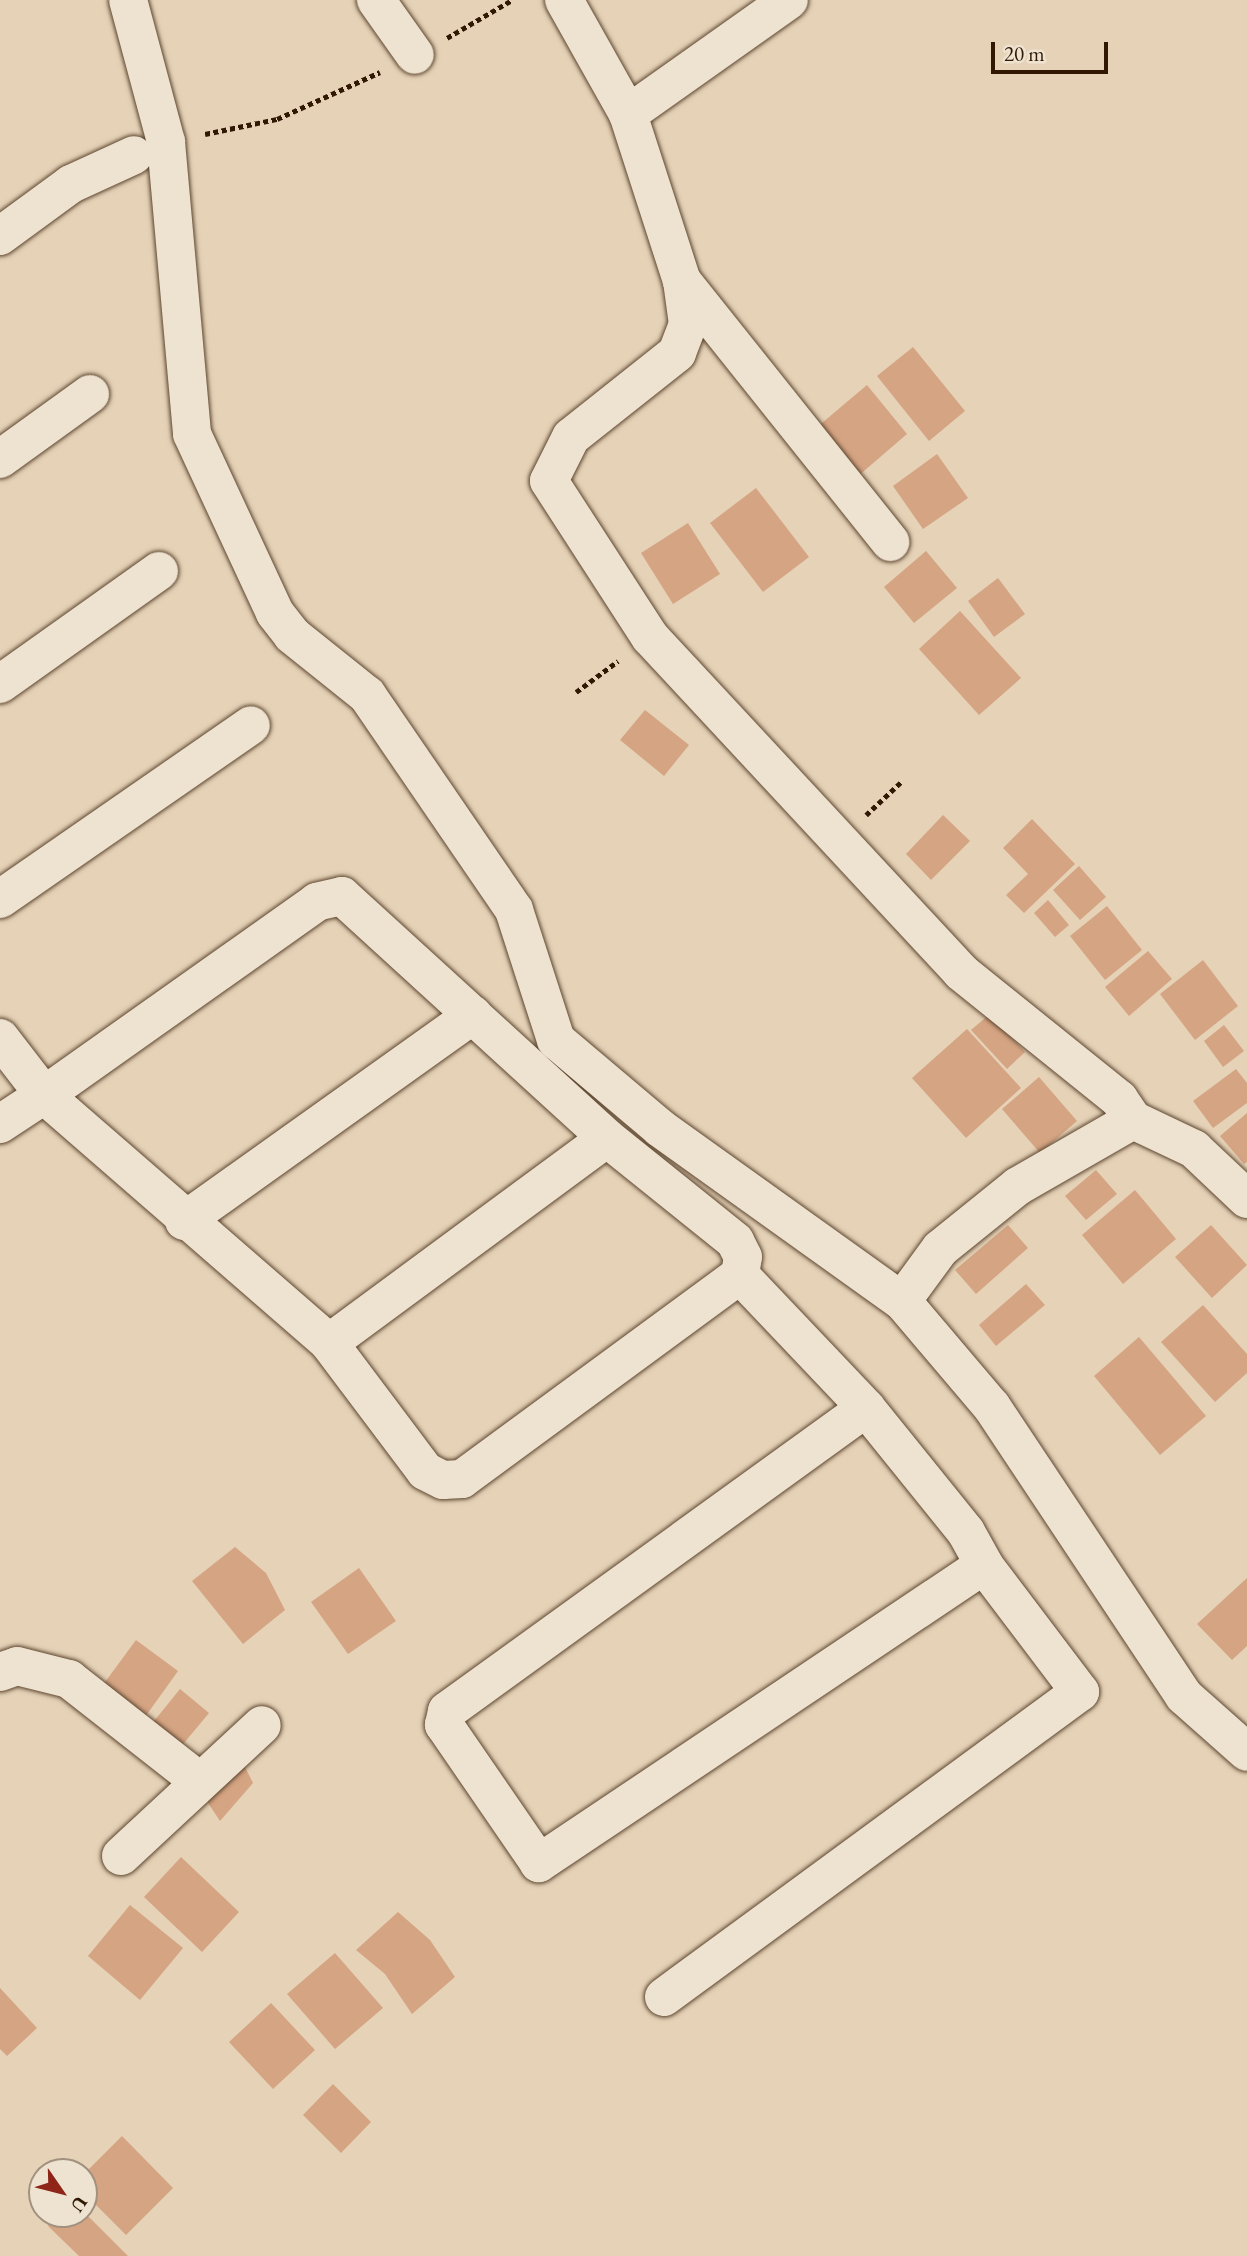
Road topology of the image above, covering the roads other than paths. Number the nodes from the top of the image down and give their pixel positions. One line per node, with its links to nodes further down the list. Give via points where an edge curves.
1 (128, 0): 7 (street)
2 (376, 0): 5 (street)
3 (564, 0): 6 (street)
4 (789, 0): 6 (street)
5 (415, 55)
6 (628, 114): 9 (street)
7 (150, 149): 8 (street, via 71,184); 26 (street, via 192,435 275,613 292,635 367,695 514,910 556,1040 660,1128)
8 (0, 236)
9 (682, 281): 12 (street); 20 (street, via 688,324 677,354 571,437 549,481 650,637 961,971 1119,1099)
10 (90, 394): 11 (street)
11 (0, 459)
12 (890, 542)
13 (159, 571): 14 (street)
14 (0, 684)
15 (251, 726): 16 (street)
16 (0, 900)
17 (473, 1015): 19 (street, via 342,896 317,902); 22 (street); 24 (street)
18 (0, 1038): 19 (street)
19 (44, 1095): 21 (street); 24 (street)
20 (1133, 1120): 23 (street, via 1194,1149); 26 (street, via 1018,1186 940,1249)
21 (0, 1124)
22 (607, 1138): 25 (street, via 735,1241 743,1257); 27 (street)
23 (1247, 1199)
24 (184, 1221): 27 (street)
25 (740, 1275): 27 (street, via 462,1479 443,1480 425,1471); 28 (street)
26 (902, 1301): 32 (street, via 992,1407 1184,1696)
27 (328, 1343)
28 (866, 1408): 29 (street, via 966,1532); 29 (street, via 447,1711 444,1725 539,1863)
29 (984, 1565): 35 (street, via 1080,1692)
30 (0, 1672): 33 (street, via 18,1666 69,1679)
31 (262, 1725): 33 (street)
32 (1247, 1752)
33 (199, 1781): 34 (street)
34 (121, 1856)
35 (664, 1997)

